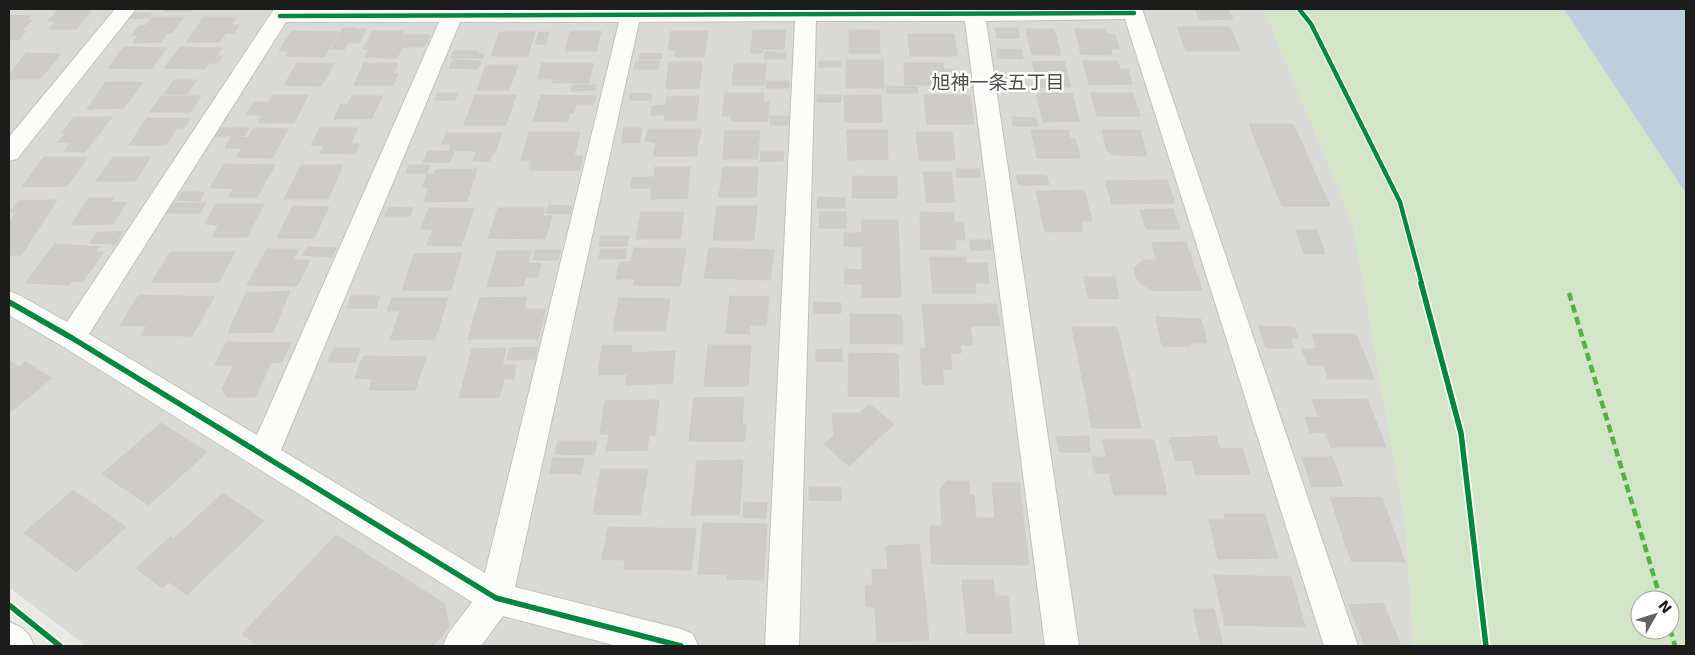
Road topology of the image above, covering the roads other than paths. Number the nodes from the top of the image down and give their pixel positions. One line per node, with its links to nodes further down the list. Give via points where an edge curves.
1 (126, 9): 8 (street)
2 (1133, 11): 6 (street); 19 (street)
3 (282, 12): 7 (street); 10 (street)
4 (632, 12): 5 (street); 7 (street); 12 (street)
5 (806, 12): 6 (street); 17 (street)
6 (974, 12): 18 (street)
7 (453, 13): 11 (street)
8 (9, 153)
9 (9, 302): 10 (street)
10 (72, 338): 11 (street)
11 (263, 456): 12 (street)
12 (496, 598): 15 (street); 16 (street)
13 (9, 639): 14 (street)
14 (17, 646)
15 (460, 646)
16 (681, 646)
17 (782, 646)
18 (1062, 646)
19 (1341, 646)

